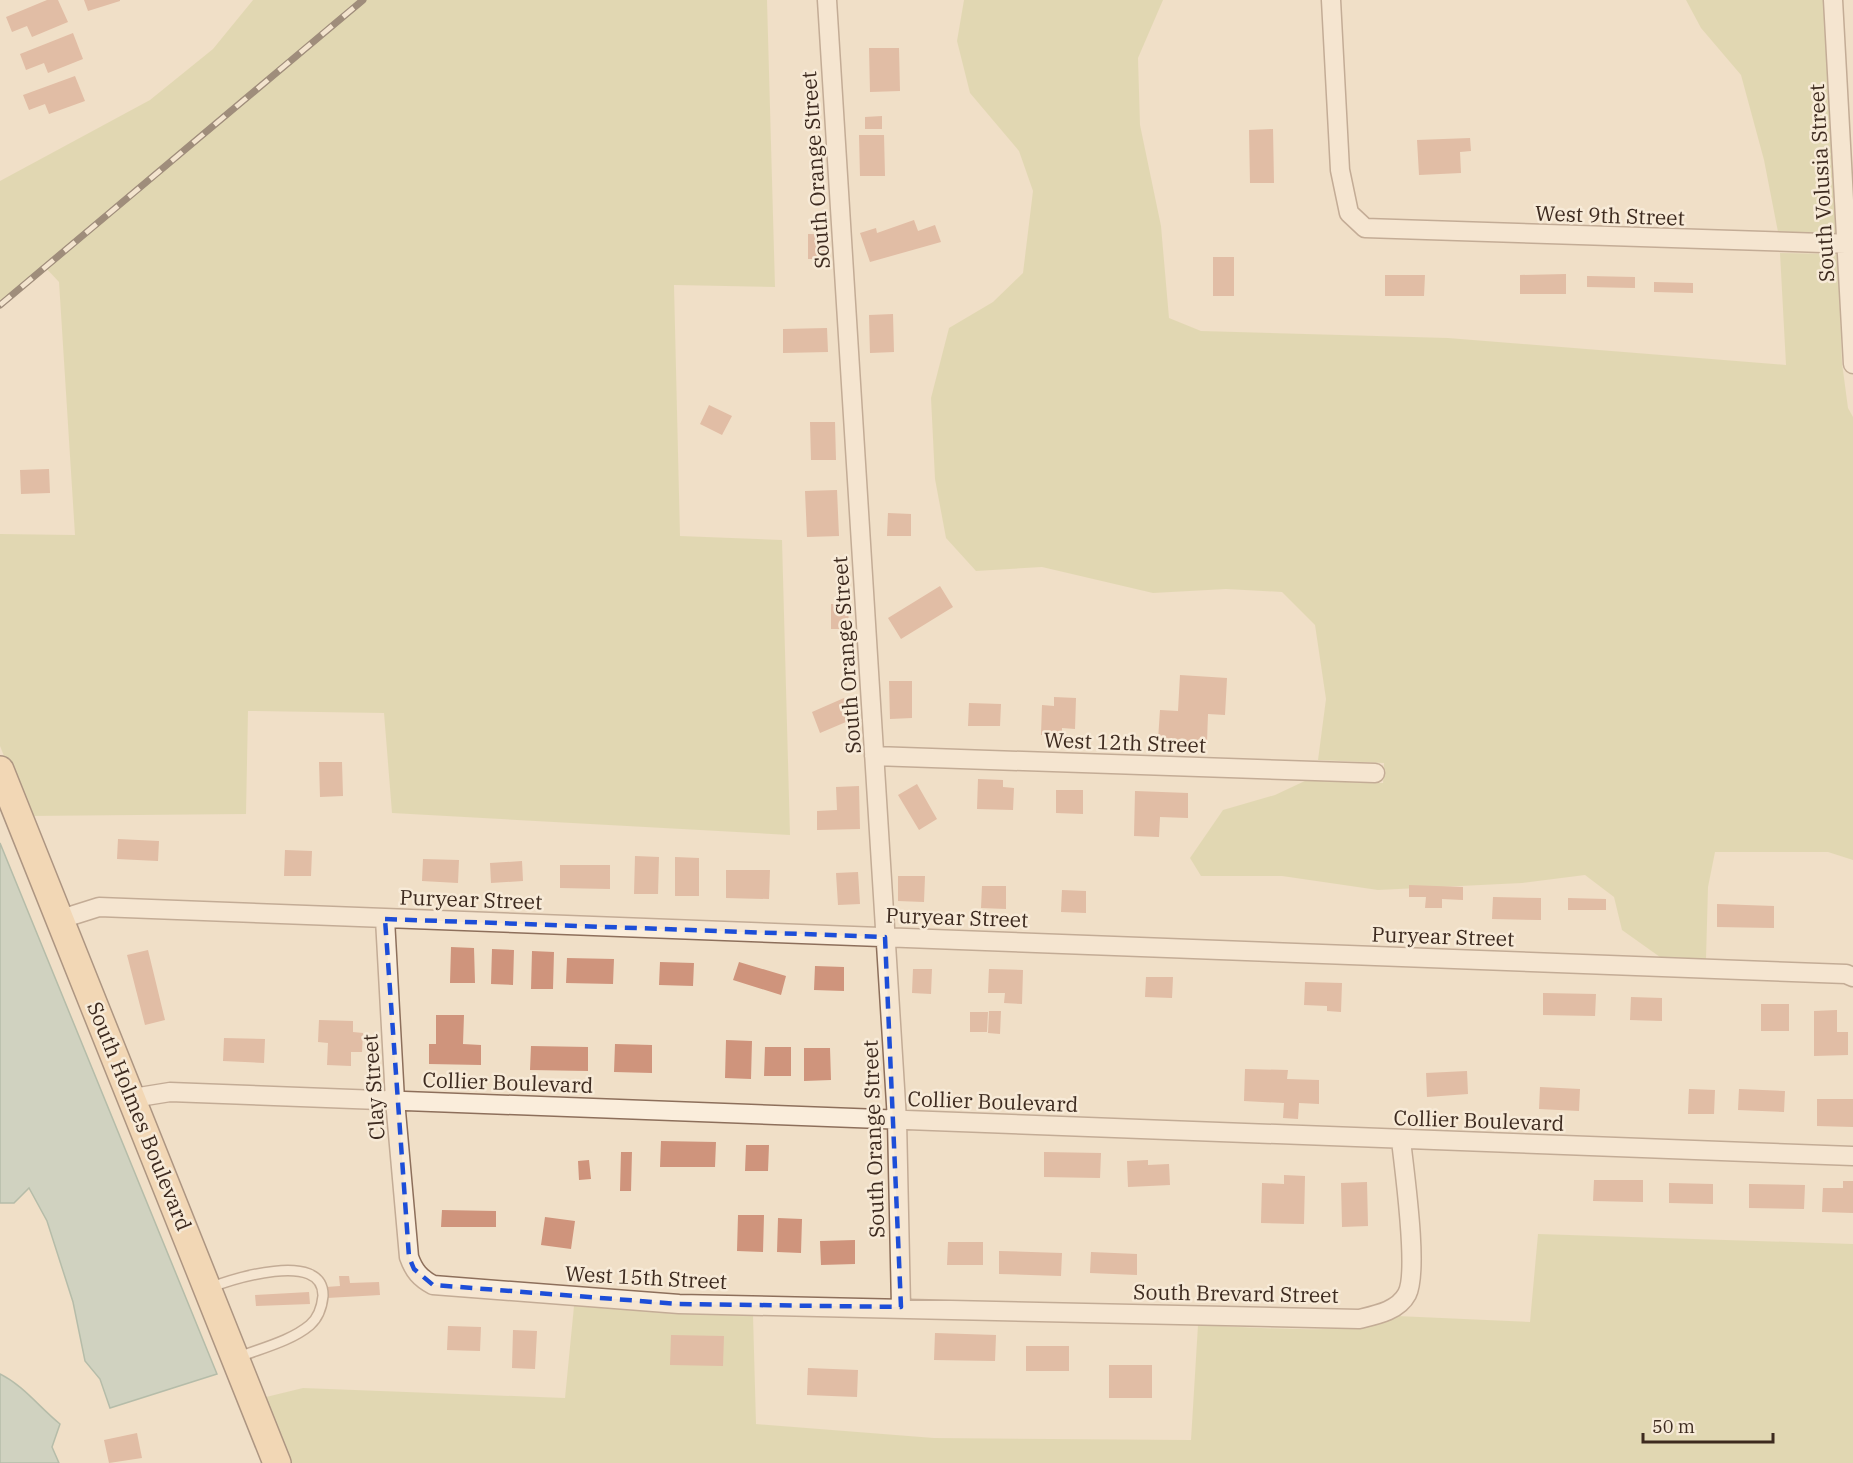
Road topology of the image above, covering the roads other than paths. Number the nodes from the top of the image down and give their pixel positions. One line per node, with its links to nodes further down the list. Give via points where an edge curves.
1 (827, 0): 7 (street, South Orange Street)
2 (1331, 0): 5 (street, West 9th Street, via 1340,170 1349,213 1365,228)
3 (1833, 0): 4 (street, South Volusia Street)
4 (1845, 64): 5 (street, South Volusia Street)
5 (1850, 244): 6 (street, South Volusia Street)
6 (1853, 364)
7 (874, 756): 9 (street, West 12th Street); 12 (street, South Orange Street)
8 (0, 770): 10 (main road, South Holmes Boulevard)
9 (1375, 772)
10 (61, 919): 11 (street, Puryear Street, via 99,908); 14 (main road, South Holmes Boulevard)
11 (385, 919): 12 (street, Puryear Street); 15 (street, Clay Street)
12 (885, 937): 13 (street, Puryear Street); 16 (street, South Orange Street)
13 (1853, 977)
14 (133, 1098): 15 (street, Collier Boulevard, via 170,1092); 20 (main road, South Holmes Boulevard)
15 (395, 1100): 16 (street, Collier Boulevard); 19 (street, Clay Street)
16 (897, 1120): 17 (street, Collier Boulevard); 21 (street, South Orange Street)
17 (1401, 1140): 18 (street, Collier Boulevard); 21 (street, South Brevard Street, via 1412,1257 1407,1294 1387,1312 1359,1319)
18 (1853, 1156)
19 (410, 1252): 21 (street, West 15th Street, via 414,1269 423,1280 445,1287 680,1304)
20 (209, 1288): 22 (main road, South Holmes Boulevard); 22 (lane, via 258,1272 306,1273 318,1281 323,1294 313,1323 299,1333)
21 (901, 1307)
22 (237, 1358): 23 (main road, South Holmes Boulevard)
23 (277, 1463)

